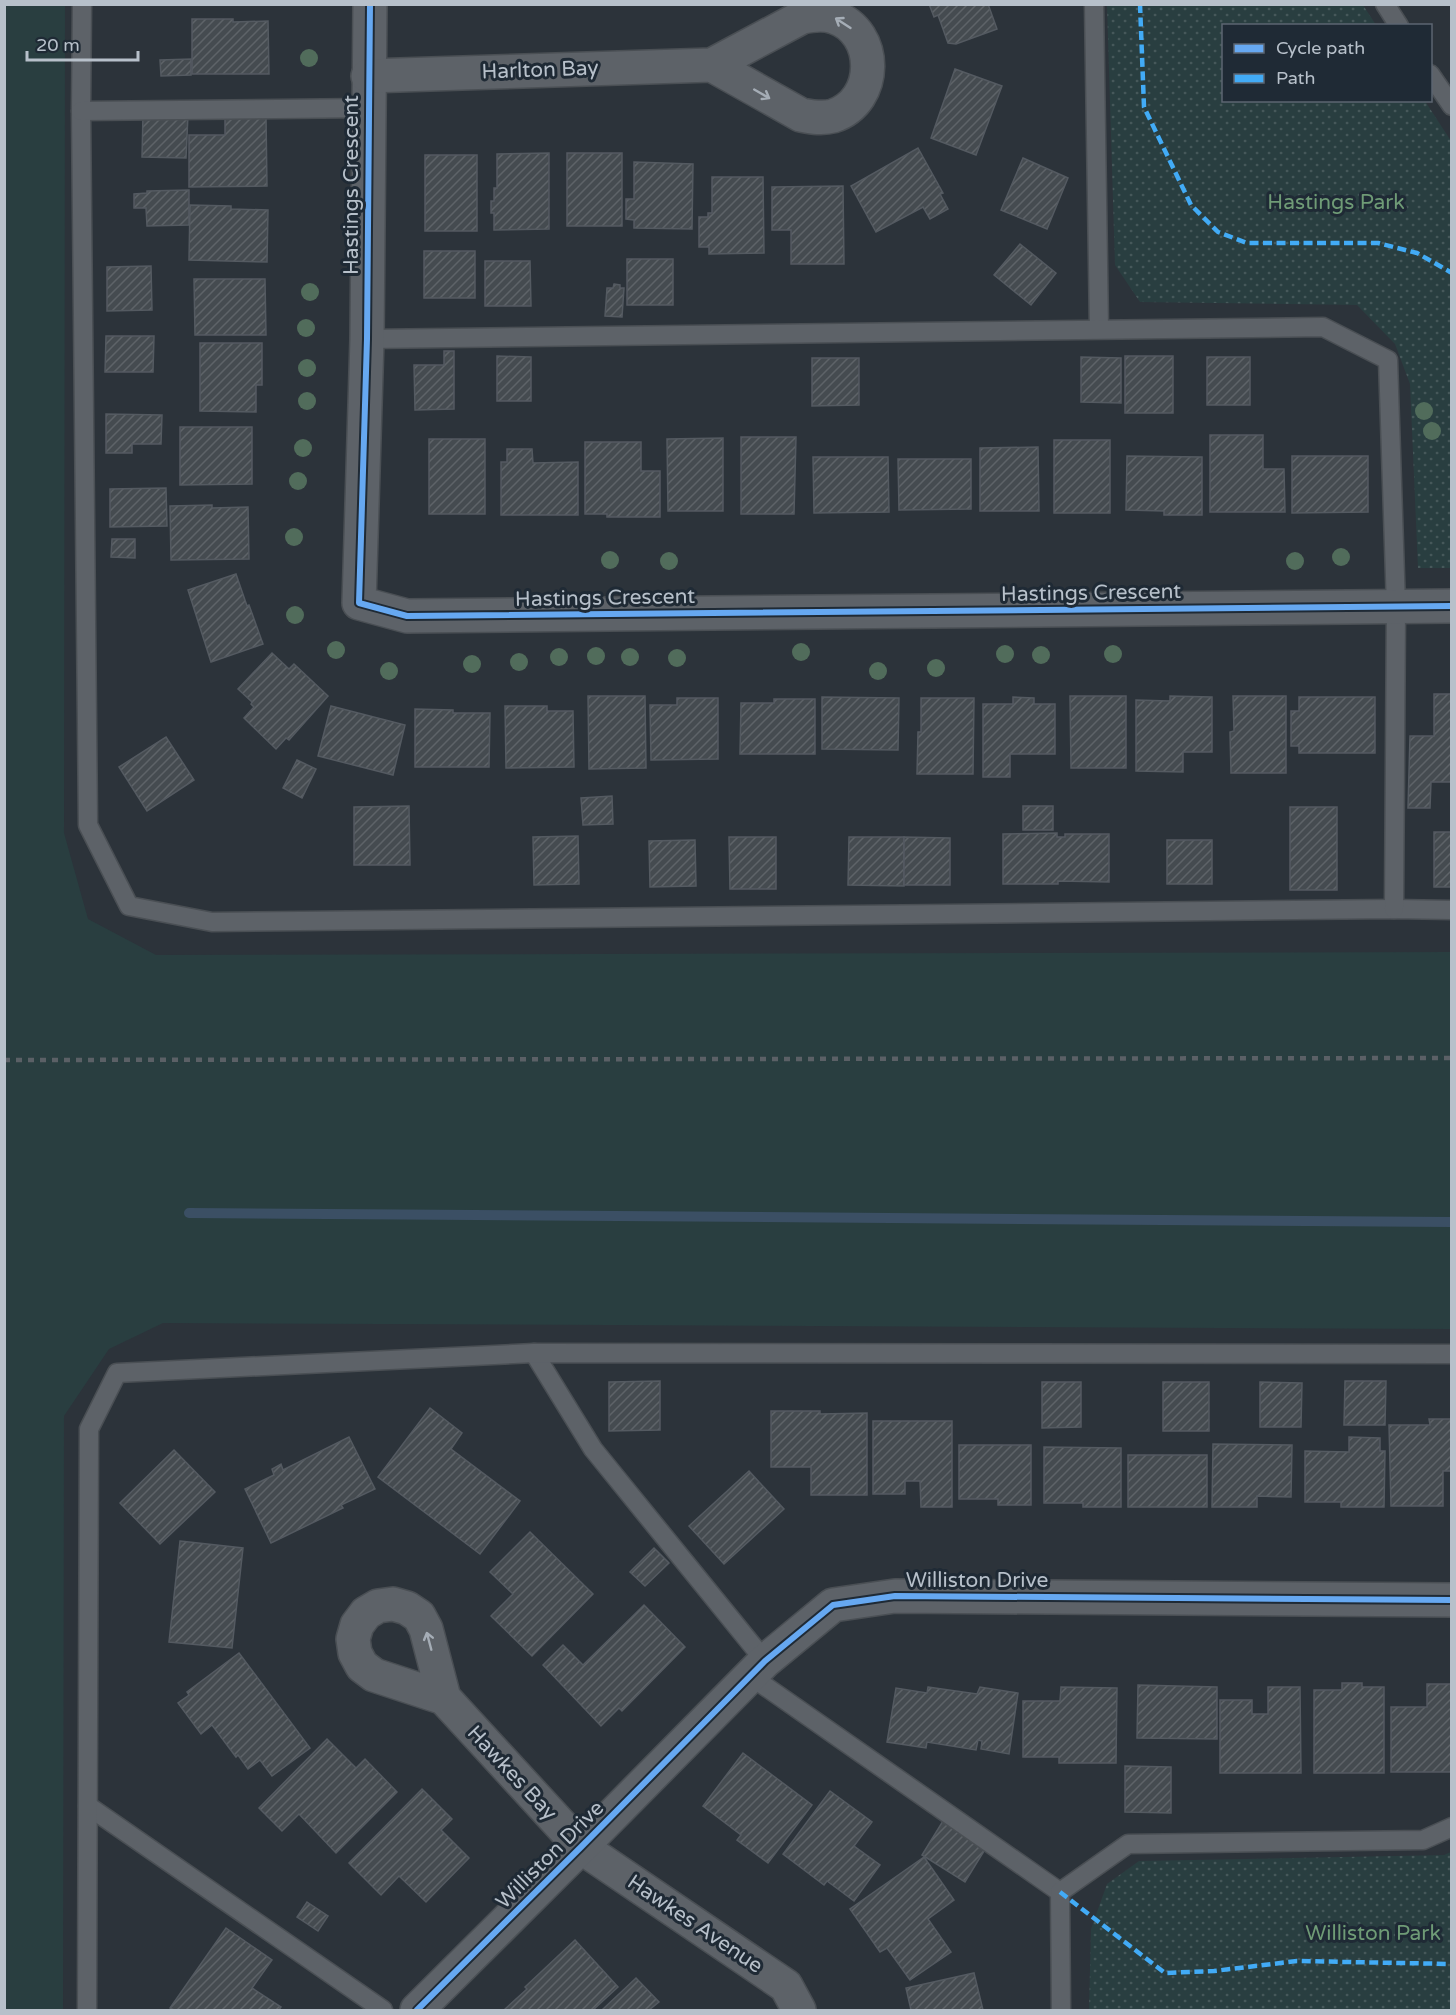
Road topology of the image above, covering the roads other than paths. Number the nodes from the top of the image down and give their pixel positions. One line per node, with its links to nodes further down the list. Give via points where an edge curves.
1 (82, 4): 10 (lane)
2 (370, 4): 8 (street, Hastings Crescent)
3 (1094, 4): 11 (lane)
4 (1385, 4): 5 (lane)
5 (1398, 24)
6 (712, 65): 8 (street, Harlton Bay)
7 (1432, 76): 9 (lane)
8 (368, 92): 10 (lane); 12 (street, Hastings Crescent)
9 (1452, 106)
10 (81, 111): 15 (lane, via 88,825 129,906 212,922)
11 (1099, 329): 12 (lane); 14 (lane, via 1323,327 1388,360)
12 (367, 339): 14 (street, Hastings Crescent, via 359,603 407,616)
13 (1452, 606): 14 (street, Hastings Crescent)
14 (1396, 607): 15 (lane)
15 (1394, 909): 16 (lane)
16 (1452, 910)
17 (534, 1353): 18 (lane); 20 (lane, via 592,1449); 22 (lane, via 117,1373 90,1429)
18 (1452, 1354)
19 (1452, 1600): 20 (street, Williston Drive, via 895,1596 833,1605)
20 (757, 1668): 24 (street, Williston Drive); 25 (lane)
21 (444, 1698): 24 (street, Hawkes Bay)
22 (88, 1806): 26 (lane); 27 (lane)
23 (1452, 1827): 25 (lane, via 1423,1840 1128,1844)
24 (581, 1847): 28 (street, Williston Drive); 29 (street, Hawkes Avenue, via 786,1986)
25 (1060, 1892): 30 (lane)
26 (87, 2010)
27 (383, 2010)
28 (417, 2010)
29 (799, 2010)
30 (1061, 2010)

